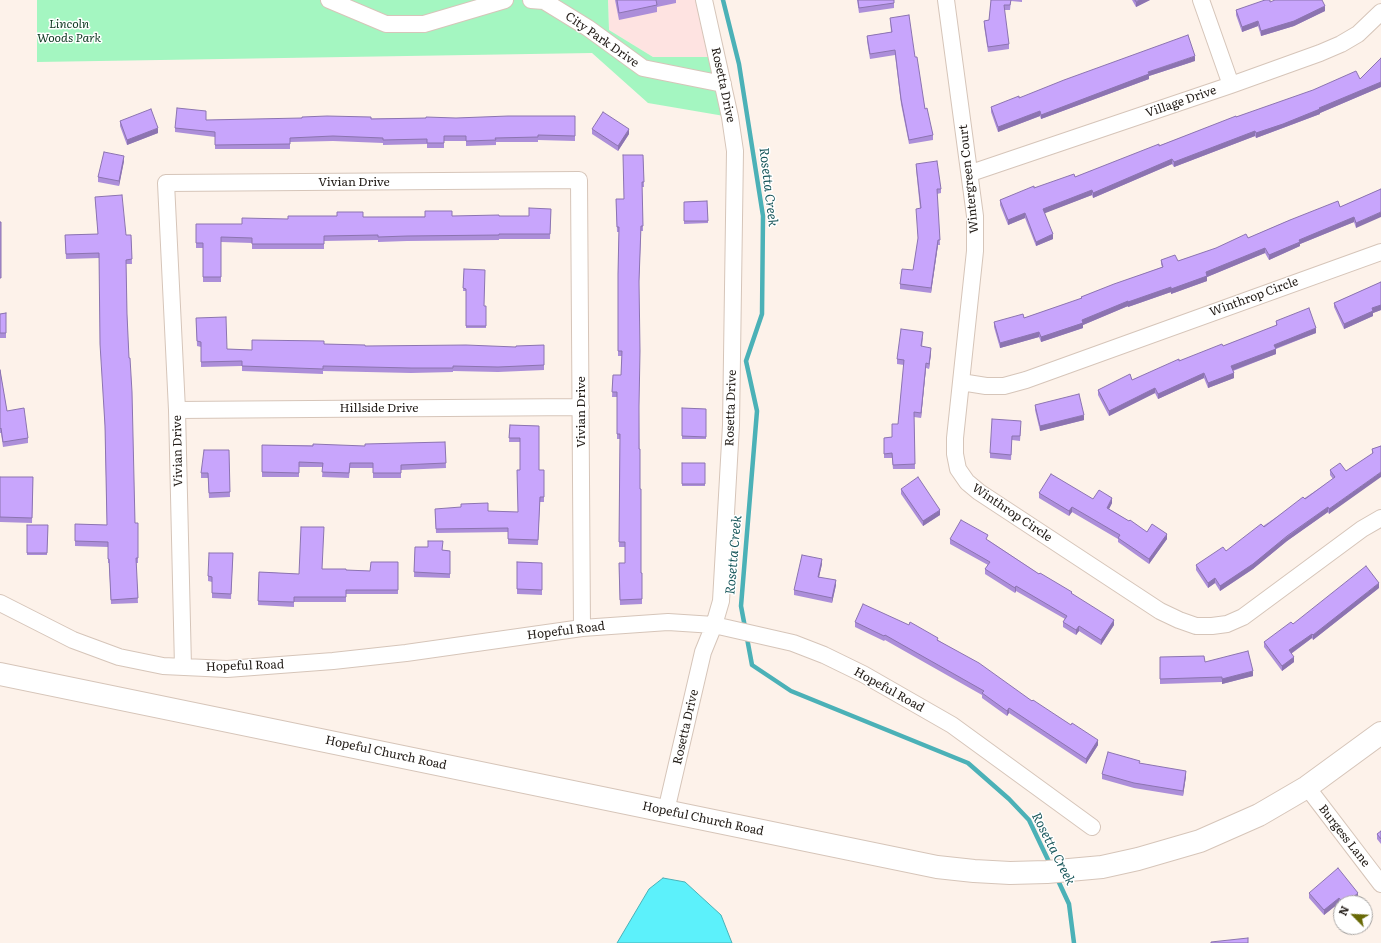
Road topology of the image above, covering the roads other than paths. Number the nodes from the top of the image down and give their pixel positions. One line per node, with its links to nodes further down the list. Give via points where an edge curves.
1 (329, 0): 2 (street, via 386,24 424,24)
2 (505, 0)
3 (531, 0): 8 (street, City Park Drive, via 544,1 588,28 643,68)
4 (704, 0): 8 (street, Rosetta Drive)
5 (946, 0): 10 (street, Wintergreen Court)
6 (1200, 0): 9 (street)
7 (1381, 12): 9 (street, Village Drive, via 1358,34 1341,44)
8 (722, 84): 17 (street, Rosetta Drive, via 735,151 732,409 721,601)
9 (1231, 85): 10 (street, Village Drive)
10 (970, 173): 12 (street, Wintergreen Court, via 975,216 975,252)
11 (1381, 252): 12 (street, Winthrop Circle, via 1026,380 1004,386)
12 (961, 382): 15 (street, Winthrop Circle, via 955,454 958,469 967,482 1160,611 1196,626 1227,624 1243,617 1362,529)
13 (581, 407): 14 (street, Hillside Drive); 14 (street, Vivian Drive, via 579,180 166,183); 18 (street, Vivian Drive)
14 (177, 410): 19 (street, Vivian Drive)
15 (1381, 518)
16 (0, 603): 19 (street, Hopeful Road, via 96,649 141,662)
17 (714, 625): 18 (street, Hopeful Road, via 668,622); 23 (street, Rosetta Drive, via 703,652); 24 (street, Hopeful Road, via 793,643 863,674 945,721)
18 (582, 628): 19 (street, Hopeful Road, via 333,661 227,669)
19 (183, 667)
20 (0, 674): 23 (main road, Hopeful Church Road)
21 (1381, 733): 22 (main road, Hopeful Church Road)
22 (1307, 788): 23 (main road, Hopeful Church Road, via 1259,815 1200,841 1102,867 1053,872 974,871 937,867); 25 (street, Burgess Lane)
23 (666, 811)
24 (1092, 827)
25 (1381, 884)

